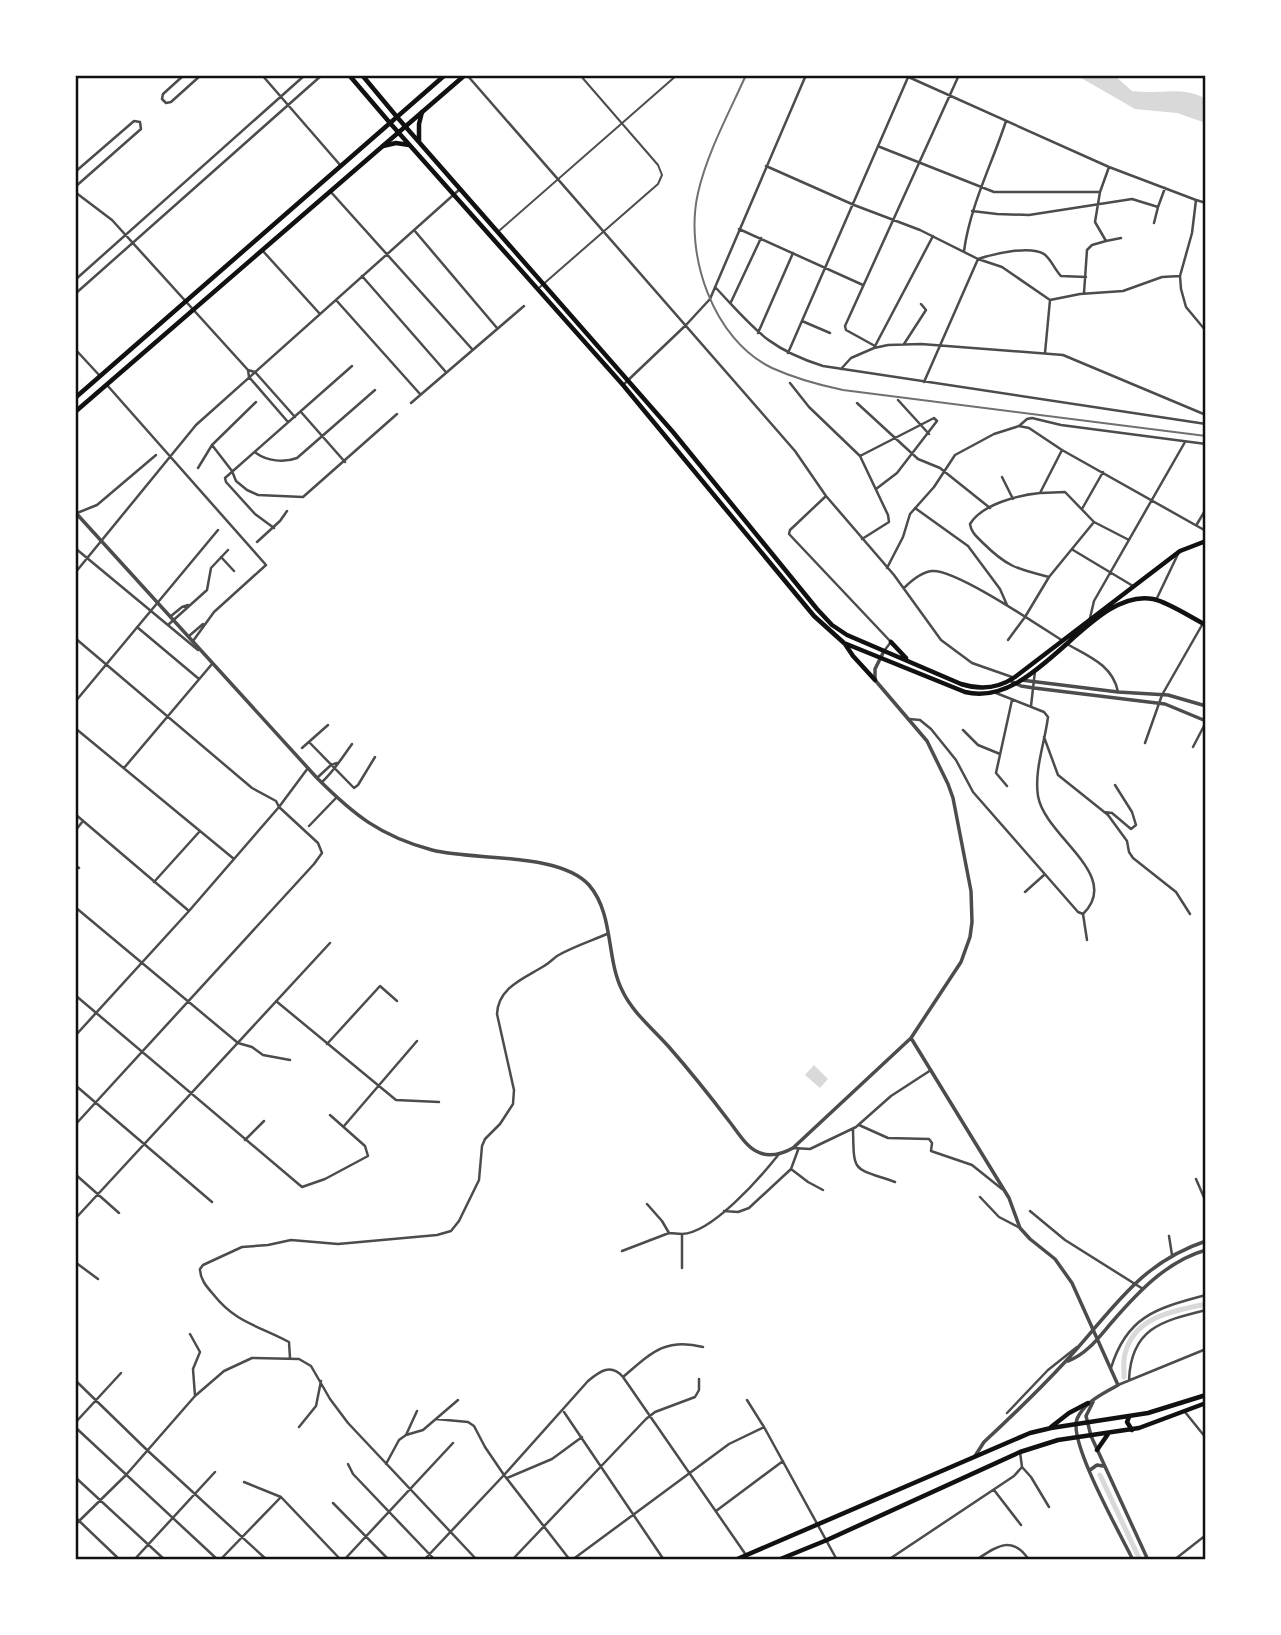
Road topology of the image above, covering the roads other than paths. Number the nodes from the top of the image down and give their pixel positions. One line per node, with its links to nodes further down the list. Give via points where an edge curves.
1 (184, 75): 2 (street, via 163,94 166,103)
2 (201, 75)
3 (262, 75): 17 (street)
4 (321, 75): 15 (street)
5 (349, 75): 22 (main road)
6 (362, 75): 20 (main road)
7 (445, 75): 20 (main road)
8 (466, 75): 19 (main road); 36 (street)
9 (580, 75): 23 (lane)
10 (677, 75): 23 (lane)
11 (806, 75): 32 (street)
12 (960, 75): 16 (street)
13 (305, 76): 15 (street); 17 (street)
14 (907, 76): 16 (street); 29 (street)
15 (311, 84): 18 (street)
16 (951, 96): 21 (street); 30 (street)
17 (281, 97): 18 (street); 35 (street)
18 (288, 105): 31 (street); 37 (street)
19 (422, 112): 24 (main road); 26 (main road)
20 (397, 117): 22 (main road); 24 (main road)
21 (1006, 121): 33 (street); 38 (street)
22 (390, 123): 25 (main road); 31 (main road)
23 (621, 123): 36 (lane); 55 (lane, via 662,175 658,184)
24 (405, 126): 25 (main road); 26 (main road)
25 (398, 132): 27 (main road); 28 (main road)
26 (419, 142): 41 (main road)
27 (383, 146): 28 (main road); 42 (main road)
28 (411, 146): 44 (main road)
29 (880, 147): 30 (street); 47 (street)
30 (921, 162): 38 (street); 51 (street)
31 (341, 166): 82 (main road)
32 (766, 166): 47 (street); 53 (street)
33 (1109, 167): 39 (street); 43 (street)
34 (75, 172): 40 (street, via 134,121 140,122 141,129)
35 (195, 172): 37 (street); 57 (street)
36 (558, 178): 55 (street); 56 (lane)
37 (202, 180): 63 (street)
38 (983, 188): 43 (street); 50 (street)
39 (1165, 188): 45 (street); 49 (street)
40 (75, 189): 57 (street)
41 (460, 189): 44 (street); 56 (main road)
42 (330, 191): 64 (main road); 67 (street)
43 (1100, 192): 48 (street)
44 (453, 195): 54 (street); 61 (main road)
45 (1196, 200): 46 (street); 71 (street, via 1191,241)
46 (1206, 203)
47 (854, 205): 51 (street); 69 (street)
48 (1097, 205): 49 (street, via 1135,199); 50 (street, via 1029,215); 62 (street, via 1095,224)
49 (1158, 207): 52 (street)
50 (972, 211): 65 (street)
51 (895, 220): 58 (street); 75 (street)
52 (1154, 223)
53 (740, 229): 59 (street); 76 (street)
54 (414, 230): 67 (street); 90 (street)
55 (604, 231): 74 (lane); 89 (street)
56 (498, 232): 61 (lane); 74 (main road)
57 (125, 234): 63 (street); 73 (street)
58 (933, 236): 65 (street); 96 (street)
59 (761, 238): 66 (street); 83 (street)
60 (1121, 238): 62 (street)
61 (492, 239): 77 (main road)
62 (1105, 241): 72 (street, via 1089,247)
63 (132, 242): 79 (street); 82 (street)
64 (262, 250): 86 (main road); 87 (street)
65 (964, 251): 68 (street)
66 (794, 252): 69 (street); 92 (street)
67 (388, 253): 70 (street); 98 (street)
68 (978, 259): 72 (street, via 1009,251 1040,252 1061,276); 81 (street, via 1009,271); 95 (street)
69 (826, 267): 75 (street); 88 (street)
70 (362, 276): 80 (street); 105 (street)
71 (1180, 276): 78 (street, via 1162,277 1123,291); 91 (street, via 1184,302)
72 (1086, 277): 78 (street)
73 (75, 280)
74 (543, 284): 77 (lane); 108 (main road)
75 (863, 285): 96 (street, via 845,328)
76 (715, 287): 83 (street); 89 (street)
77 (537, 289): 112 (main road)
78 (1084, 293): 81 (street)
79 (75, 294)
80 (335, 300): 87 (street); 114 (street)
81 (1050, 300): 100 (street)
82 (186, 301): 86 (street); 106 (main road)
83 (731, 304): 92 (street)
84 (920, 304): 94 (street, via 926,310)
85 (524, 306): 90 (street)
86 (194, 310): 103 (street); 111 (main road)
87 (320, 314): 104 (street)
88 (802, 321): 93 (street); 99 (street)
89 (686, 326): 108 (street); 151 (street, via 794,451)
90 (498, 328): 98 (street)
91 (1206, 331)
92 (758, 333): 99 (street)
93 (830, 333)
94 (904, 344): 95 (street); 96 (street)
95 (939, 345): 100 (street); 109 (street)
96 (874, 347): 102 (street, via 851,358)
97 (75, 349): 106 (street)
98 (472, 349): 105 (street)
99 (788, 353): 102 (street)
100 (1045, 353): 125 (street, via 1069,357)
101 (352, 366): 123 (street)
102 (841, 369): 109 (street)
103 (248, 370): 104 (street); 107 (street)
104 (255, 372): 107 (street); 119 (street)
105 (446, 372): 114 (street)
106 (100, 376): 115 (main road)
107 (249, 377): 121 (street); 142 (street, via 196,425)
108 (629, 380): 112 (street); 201 (main road, via 832,625)
109 (924, 382): 128 (street)
110 (790, 383): 141 (street)
111 (107, 385): 122 (main road); 142 (street)
112 (623, 385): 200 (main road, via 814,616)
113 (375, 390): 132 (street)
114 (420, 394): 118 (street)
115 (75, 398)
116 (898, 400): 129 (street)
117 (257, 402): 136 (street)
118 (411, 402)
119 (282, 403): 121 (street); 126 (street)
120 (857, 403): 133 (street)
121 (276, 408): 127 (street)
122 (75, 412)
123 (301, 412): 126 (street); 132 (street)
124 (397, 414): 143 (street)
125 (1206, 415)
126 (295, 418): 127 (street)
127 (289, 423): 138 (street)
128 (1206, 424)
129 (920, 426): 131 (street); 131 (street, via 936,418); 133 (street)
130 (1019, 426): 134 (street, via 1032,418); 137 (street); 146 (street, via 967,447 955,455)
131 (929, 434): 139 (street)
132 (323, 436): 138 (street, via 293,459 267,459); 143 (street)
133 (895, 438): 139 (street); 141 (street)
134 (1185, 442): 135 (street); 153 (street)
135 (1206, 444)
136 (212, 445): 144 (street); 145 (street)
137 (1062, 450): 147 (street); 150 (street)
138 (255, 452): 145 (street)
139 (913, 454): 146 (street); 149 (street)
140 (156, 455): 159 (street, via 97,505)
141 (860, 456): 149 (street)
142 (170, 457): 166 (street); 191 (street, via 266,565)
143 (345, 462): 145 (street, via 303,497 252,493 239,484)
144 (198, 468)
145 (232, 471): 162 (street, via 226,482 255,514)
146 (945, 472): 154 (street); 155 (street)
147 (1103, 472): 153 (street); 156 (street)
148 (1002, 477): 152 (street)
149 (876, 489): 165 (street, via 889,522)
150 (1040, 493): 152 (street); 156 (street, via 1065,492)
151 (826, 496): 165 (street); 198 (street, via 789,534)
152 (1013, 499): 155 (street)
153 (1151, 499): 161 (street); 167 (street)
154 (915, 508): 176 (street); 185 (street, via 968,546)
155 (990, 508): 180 (street, via 972,521 974,533 1003,562)
156 (1082, 509): 160 (street)
157 (1206, 509): 161 (street)
158 (287, 511): 162 (street)
159 (76, 512): 166 (street)
160 (1094, 522): 167 (street); 172 (street)
161 (1196, 525): 164 (street)
162 (274, 527): 169 (street)
163 (218, 530): 184 (street)
164 (1206, 531)
165 (862, 539): 176 (street)
166 (102, 540): 175 (street); 184 (street)
167 (1129, 540): 178 (street)
168 (1206, 541): 173 (main road)
169 (257, 542)
170 (75, 548): 175 (street)
171 (228, 550): 174 (street)
172 (1073, 551): 178 (street); 180 (street)
173 (1180, 551): 181 (main road); 183 (street)
174 (221, 557): 177 (street); 188 (street, via 211,568 208,588)
175 (88, 558): 179 (street); 186 (street)
176 (887, 568): 182 (street)
177 (234, 571)
178 (1110, 572): 181 (street); 189 (street)
179 (75, 573)
180 (1049, 577): 187 (street)
181 (1133, 586): 189 (main road)
182 (903, 588): 185 (street, via 928,572 939,572); 209 (street, via 954,652)
183 (1157, 600): 190 (main road); 199 (main road, via 1123,603)
184 (158, 601): 186 (street); 188 (street)
185 (1007, 605): 187 (street)
186 (150, 611): 192 (street); 193 (street)
187 (1025, 617): 196 (street); 199 (street)
188 (173, 618): 192 (street); 194 (street)
189 (1090, 618): 199 (main road)
190 (1205, 622): 216 (street)
191 (204, 624): 194 (street); 197 (street)
192 (168, 625): 203 (street)
193 (137, 627): 205 (street); 208 (street)
194 (189, 636): 197 (street)
195 (75, 638): 205 (street)
196 (1009, 640)
197 (193, 641): 203 (street)
198 (891, 642): 201 (street); 204 (main road)
199 (1065, 642): 207 (main road); 209 (main road); 214 (street, via 1106,667)
200 (844, 643): 202 (main road); 210 (main road)
201 (884, 651): 202 (street); 204 (main road)
202 (880, 657): 210 (street); 215 (main road, via 965,692)
203 (209, 659): 206 (street)
204 (909, 661): 209 (main road, via 970,687 996,687)
205 (107, 663): 218 (street); 222 (street)
206 (213, 663): 208 (street); 239 (street)
207 (1036, 669): 211 (main road); 213 (street)
208 (200, 679): 222 (street)
209 (1013, 679): 211 (street); 212 (street)
210 (875, 680): 223 (street)
211 (1022, 680): 212 (main road); 213 (street)
212 (1017, 684): 213 (street); 215 (main road)
213 (1035, 685): 214 (street); 219 (street); 220 (street)
214 (1118, 692): 216 (street)
215 (996, 693): 217 (street)
216 (1162, 695): 219 (street); 221 (street)
217 (1013, 699): 220 (street); 234 (street)
218 (75, 702)
219 (1158, 703): 224 (street); 230 (street)
220 (1031, 706): 228 (street, via 1048,717)
221 (1206, 706)
222 (169, 716): 238 (street); 246 (street)
223 (909, 719): 256 (street, via 920,720 931,729 956,760 973,792); 273 (street, via 933,751 951,791 972,906 970,937 961,962)
224 (1206, 722): 232 (street)
225 (328, 725): 229 (street)
226 (75, 727): 238 (street)
227 (963, 730): 234 (street, via 978,745)
228 (1044, 737): 247 (street, via 1058,775); 261 (street, via 1038,800 1094,879 1094,898)
229 (309, 742): 233 (street); 237 (street)
230 (1145, 743)
231 (352, 744): 236 (street)
232 (1193, 747)
233 (302, 748)
234 (1000, 754): 244 (street, via 996,773)
235 (375, 757): 240 (street, via 356,788)
236 (337, 763): 237 (street); 240 (street)
237 (331, 765): 240 (street); 241 (street)
238 (124, 768): 252 (street)
239 (308, 768): 241 (street); 246 (street)
240 (335, 770): 242 (street)
241 (317, 778): 242 (street)
242 (322, 782): 245 (street)
243 (1115, 785): 247 (street, via 1136,825 1131,829)
244 (1007, 786)
245 (337, 798): 250 (street); 263 (street, via 368,824 410,843 550,865 574,873 598,899)
246 (279, 807): 253 (street); 269 (street, via 322,847 321,857)
247 (1104, 812): 262 (street, via 1127,841 1133,858 1176,892)
248 (75, 814): 249 (street)
249 (83, 821): 251 (street); 257 (street)
250 (309, 826)
251 (75, 831)
252 (200, 831): 253 (street); 257 (street)
253 (234, 859): 260 (street)
254 (75, 865): 255 (street)
255 (79, 868)
256 (1045, 874): 258 (street); 261 (street)
257 (154, 881): 260 (street)
258 (1026, 892)
259 (75, 907): 266 (street)
260 (189, 911): 266 (street)
261 (1083, 914): 264 (street)
262 (1191, 914)
263 (608, 933): 294 (street, via 626,998 750,1147); 331 (street, via 522,977 499,1003 497,1014 515,1097 509,1112 485,1139 475,1190 451,1231 338,1244 299,1239 242,1247 200,1269 201,1278 225,1308 289,1342)
264 (1087, 940)
265 (330, 943): 268 (street)
266 (142, 964): 269 (street); 271 (street)
267 (75, 995): 271 (street)
268 (276, 1000): 275 (street); 276 (street)
269 (189, 1001): 275 (street); 277 (street)
270 (397, 1001): 276 (street, via 380,986)
271 (96, 1014): 272 (street); 277 (street)
272 (75, 1036)
273 (911, 1038): 279 (street); 293 (street)
274 (417, 1041): 281 (street)
275 (238, 1042): 278 (street, via 263,1055); 282 (street)
276 (327, 1044): 281 (street)
277 (142, 1053): 282 (street); 284 (street)
278 (290, 1060)
279 (931, 1070): 288 (street, via 891,1096); 300 (street)
280 (75, 1086): 284 (street)
281 (378, 1086): 283 (street, via 396,1100); 289 (street)
282 (191, 1094): 291 (street); 292 (street)
283 (439, 1102)
284 (97, 1103): 287 (street); 292 (street)
285 (330, 1115): 289 (street)
286 (264, 1121): 291 (street)
287 (75, 1125)
288 (859, 1125): 290 (street); 300 (street, via 888,1138 929,1139 931,1152 972,1165)
289 (344, 1126): 291 (street, via 368,1150 368,1156 302,1187)
290 (853, 1129): 293 (street, via 815,1147); 298 (street, via 857,1166)
291 (245, 1140)
292 (144, 1144): 301 (street); 303 (street)
293 (796, 1149): 294 (street); 295 (street)
294 (779, 1154): 307 (street)
295 (791, 1169): 299 (street); 307 (street, via 744,1211)
296 (75, 1174): 301 (street)
297 (1196, 1179): 304 (street)
298 (895, 1182)
299 (824, 1190)
300 (1004, 1190): 310 (street)
301 (98, 1194): 308 (street); 309 (street)
302 (980, 1197): 310 (street, via 999,1217)
303 (212, 1202)
304 (1206, 1202)
305 (647, 1204): 311 (street)
306 (1030, 1211): 321 (street, via 1065,1240)
307 (724, 1212): 312 (street, via 703,1228)
308 (119, 1213)
309 (75, 1219)
310 (1020, 1228): 325 (street, via 1063,1270)
311 (668, 1233): 312 (street); 316 (street)
312 (682, 1234): 319 (street)
313 (1169, 1236): 317 (street)
314 (1206, 1241): 317 (street)
315 (1206, 1250): 322 (street, via 1174,1263)
316 (622, 1251)
317 (1172, 1255): 321 (street)
318 (75, 1262): 320 (street)
319 (682, 1268)
320 (98, 1279)
321 (1135, 1282): 322 (street); 325 (street)
322 (1143, 1289): 327 (street)
323 (1206, 1295): 333 (street, via 1161,1307 1139,1320 1121,1342)
324 (1206, 1310): 338 (street, via 1162,1323 1144,1336 1134,1350)
325 (1094, 1331): 327 (street); 328 (street)
326 (190, 1334): 342 (street, via 200,1352 193,1369)
327 (1098, 1339): 332 (street); 333 (street)
328 (1080, 1346): 332 (street); 352 (street, via 1048,1370)
329 (703, 1347): 335 (street, via 682,1342 660,1348)
330 (1206, 1349): 338 (street)
331 (290, 1358): 339 (street, via 308,1362); 342 (street, via 245,1360)
332 (1066, 1362): 375 (street)
333 (1111, 1368): 340 (street)
334 (121, 1373): 346 (street)
335 (623, 1377): 349 (street, via 613,1368 597,1374); 354 (street)
336 (75, 1380): 346 (street)
337 (699, 1380): 354 (street, via 691,1400)
338 (1129, 1380): 340 (street)
339 (321, 1381): 360 (street, via 316,1406); 378 (street, via 348,1423)
340 (1118, 1385): 343 (street)
341 (1206, 1395): 353 (main road)
342 (195, 1396): 373 (street)
343 (1095, 1399): 347 (street); 357 (street, via 1086,1413)
344 (458, 1400): 356 (street)
345 (747, 1400): 361 (street)
346 (97, 1401): 358 (street); 373 (street)
347 (1088, 1403): 359 (street); 362 (main road)
348 (1206, 1403): 351 (main road)
349 (564, 1410): 368 (street); 387 (street)
350 (417, 1411): 366 (street)
351 (1185, 1412): 363 (main road); 370 (street)
352 (1007, 1413)
353 (1136, 1415): 355 (main road); 363 (main road)
354 (650, 1416): 380 (street); 384 (street)
355 (1129, 1417): 357 (main road); 364 (main road)
356 (436, 1419): 366 (street, via 420,1432); 387 (street, via 474,1426)
357 (1087, 1423): 359 (main road); 367 (street)
358 (75, 1425): 385 (street)
359 (1076, 1425): 362 (main road); 369 (street)
360 (299, 1427)
361 (764, 1427): 376 (street); 384 (street, via 729,1444)
362 (1051, 1428): 375 (main road)
363 (1139, 1428): 364 (main road)
364 (1132, 1430): 365 (main road)
365 (1108, 1434): 367 (main road); 372 (main road)
366 (406, 1435): 378 (street)
367 (1091, 1436): 369 (main road); 372 (street)
368 (582, 1437): 380 (street); 387 (street, via 552,1459)
369 (1077, 1438): 374 (main road); 383 (street)
370 (1206, 1438)
371 (453, 1443): 389 (street)
372 (1097, 1450): 379 (street)
373 (148, 1451): 385 (street); 391 (street)
374 (1020, 1452): 381 (street); 411 (main road)
375 (975, 1456): 402 (main road)
376 (783, 1461): 396 (street); 402 (street)
377 (348, 1464): 397 (street)
378 (386, 1464): 389 (street)
379 (1103, 1465): 383 (street); 437 (street)
380 (601, 1466): 398 (street); 405 (street)
381 (1022, 1467): 390 (street); 395 (street)
382 (215, 1472): 391 (street)
383 (1090, 1472): 436 (street)
384 (689, 1474): 396 (street); 398 (street)
385 (125, 1475): 393 (street); 400 (street)
386 (75, 1477): 393 (street)
387 (506, 1477): 405 (street); 406 (street)
388 (244, 1482): 392 (street)
389 (408, 1489): 397 (street); 406 (street)
390 (994, 1490): 404 (street); 433 (street)
391 (195, 1494): 400 (street); 409 (street)
392 (281, 1497): 409 (street); 422 (street)
393 (100, 1500): 401 (street); 413 (street)
394 (333, 1503): 408 (street)
395 (1049, 1507)
396 (716, 1510): 415 (street)
397 (387, 1511): 408 (street); 414 (street)
398 (634, 1515): 428 (street); 429 (street)
399 (75, 1517): 401 (street)
400 (173, 1518): 413 (street); 420 (street)
401 (79, 1521): 403 (street); 417 (street)
402 (819, 1524): 411 (street); 415 (main road)
403 (75, 1525)
404 (1021, 1525)
405 (544, 1526): 427 (street); 428 (street)
406 (450, 1532): 414 (street); 426 (street)
407 (1206, 1535): 410 (street)
408 (365, 1536): 422 (street); 423 (street)
409 (242, 1537): 420 (street); 421 (street)
410 (1202, 1538): 412 (street); 416 (street)
411 (827, 1540): 431 (main road); 432 (street)
412 (1206, 1544)
413 (148, 1545): 418 (street); 419 (street)
414 (429, 1554): 424 (street); 425 (street)
415 (746, 1555): 430 (main road)
416 (1176, 1559)
417 (120, 1560)
418 (134, 1560)
419 (165, 1560)
420 (219, 1560)
421 (267, 1560)
422 (342, 1560)
423 (389, 1560)
424 (424, 1560)
425 (435, 1560)
426 (477, 1560)
427 (512, 1560)
428 (571, 1560)
429 (664, 1560)
430 (735, 1560)
431 (778, 1560)
432 (837, 1560)
433 (888, 1560)
434 (976, 1560): 435 (street, via 1005,1544 1017,1546)
435 (1029, 1560)
436 (1133, 1560)
437 (1148, 1560)

